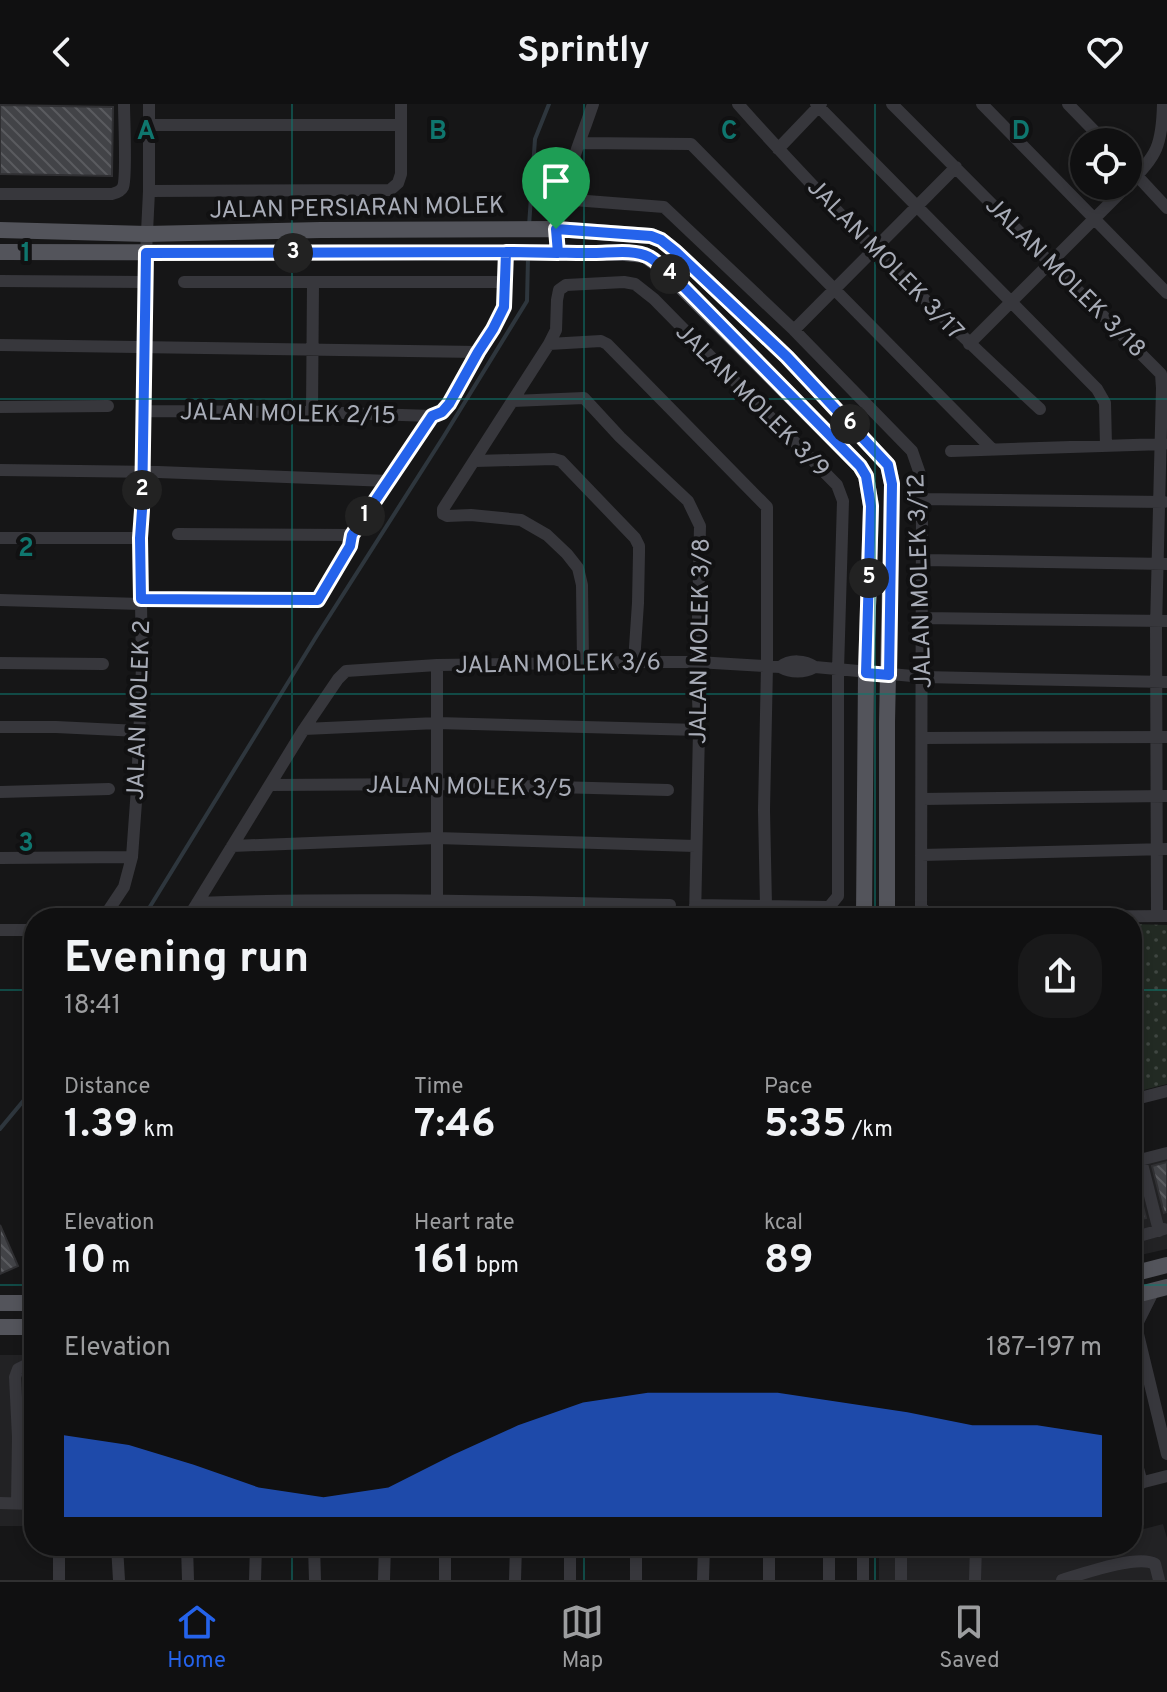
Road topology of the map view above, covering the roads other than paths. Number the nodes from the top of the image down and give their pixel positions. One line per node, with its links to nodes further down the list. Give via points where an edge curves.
1 (124, 104): 20 (street, via 119,191)
2 (149, 104): 11 (street, JALAN MOLEK 2)
3 (401, 104): 12 (street)
4 (593, 104): 14 (street)
5 (738, 104): 15 (street, JALAN MOLEK 3/17)
6 (892, 104): 16 (street, JALAN MOLEK 3/18)
7 (982, 104): 25 (street)
8 (1068, 104): 13 (street)
9 (1163, 104): 17 (street, via 1160,145)
10 (818, 105): 15 (street); 23 (street)
11 (148, 125): 12 (street); 19 (street, JALAN MOLEK 2)
12 (401, 125): 19 (street, via 400,179 390,190)
13 (1091, 128)
14 (580, 143): 21 (street); 40 (street, via 691,144)
15 (778, 149): 29 (street, JALAN MOLEK 3/17)
16 (956, 167): 23 (street); 34 (street, JALAN MOLEK 3/18)
17 (1142, 167)
18 (1142, 188): 24 (street)
19 (149, 191): 28 (street, JALAN MOLEK 2)
20 (0, 194)
21 (561, 199): 27 (street); 43 (street, JALAN MOLEK 3/12, via 664,207)
22 (1111, 200): 25 (street)
23 (915, 206): 29 (street); 42 (street)
24 (1167, 208)
25 (1095, 218): 34 (street); 41 (street)
26 (0, 230): 28 (main road, JALAN PERSIARAN MOLEK)
27 (550, 230): 28 (main road, JALAN PERSIARAN MOLEK); 32 (street); 86 (main road, JALAN PERSIARAN MOLEK, via 639,234 661,240 787,357 888,465)
28 (147, 234): 33 (street, JALAN MOLEK 2)
29 (874, 248): 40 (street); 45 (street, JALAN MOLEK 3/17)
30 (0, 252): 33 (main road, JALAN PERSIARAN MOLEK)
31 (509, 252): 32 (main road, JALAN PERSIARAN MOLEK); 33 (main road, JALAN PERSIARAN MOLEK); 38 (street)
32 (552, 252): 85 (main road, JALAN PERSIARAN MOLEK, via 651,258 860,466 871,506)
33 (146, 253): 36 (street, JALAN MOLEK 2)
34 (1050, 264): 42 (street); 57 (street, JALAN MOLEK 3/18, via 1161,374)
35 (0, 281): 36 (street)
36 (145, 282): 47 (street, JALAN MOLEK 2)
37 (184, 282): 39 (street)
38 (505, 282): 39 (street); 49 (street, via 504,307)
39 (313, 283): 48 (street)
40 (834, 290): 43 (street); 59 (street)
41 (1167, 293)
42 (1010, 304): 45 (street); 58 (street, via 1100,394)
43 (794, 330): 65 (street, JALAN MOLEK 3/12, via 912,451)
44 (549, 344): 50 (street); 83 (street, via 607,344 767,507); 84 (street, JALAN MOLEK 3/9, via 556,330 559,290 566,285 635,284 837,485 844,517)
45 (969, 344): 53 (street, JALAN MOLEK 3/17)
46 (0, 345): 47 (street)
47 (144, 346): 48 (street); 54 (street, JALAN MOLEK 2)
48 (313, 349): 49 (street); 55 (street)
49 (478, 352): 56 (street, via 449,404)
50 (513, 401): 61 (street); 78 (street, JALAN MOLEK 3/8, via 584,398 688,501 700,526)
51 (108, 406): 52 (street)
52 (0, 407)
53 (1040, 409)
54 (143, 411): 55 (street, JALAN MOLEK 2/15); 63 (street, JALAN MOLEK 2)
55 (312, 412): 56 (street, JALAN MOLEK 2/15)
56 (432, 416): 64 (street)
57 (1163, 444): 58 (street); 66 (street, JALAN MOLEK 3/18)
58 (1106, 446): 59 (street)
59 (993, 450): 60 (street)
60 (951, 451)
61 (475, 461): 77 (street, via 561,461 635,538 639,566); 80 (street, via 443,514 521,520 567,554 582,585)
62 (0, 470): 63 (street)
63 (143, 472): 64 (street); 70 (street, JALAN MOLEK 2)
64 (389, 481): 68 (street)
65 (922, 499): 66 (street); 71 (street, JALAN MOLEK 3/12)
66 (1163, 502): 72 (street, JALAN MOLEK 3/18)
67 (178, 534): 68 (street)
68 (352, 535): 74 (street, via 318,600)
69 (0, 538): 70 (street)
70 (140, 538): 74 (street, JALAN MOLEK 2)
71 (923, 560): 72 (street); 75 (street, JALAN MOLEK 3/12)
72 (1162, 564): 76 (street, JALAN MOLEK 3/18)
73 (0, 600): 74 (street)
74 (141, 602): 93 (street, JALAN MOLEK 2)
75 (923, 618): 76 (street); 87 (street, JALAN MOLEK 3/12)
76 (1161, 621): 88 (street, JALAN MOLEK 3/18)
77 (634, 662): 78 (street, JALAN MOLEK 3/6); 80 (street, JALAN MOLEK 3/6)
78 (697, 662): 83 (street, JALAN MOLEK 3/6); 92 (street, JALAN MOLEK 3/8)
79 (0, 663): 81 (street)
80 (583, 663): 82 (street, JALAN MOLEK 3/6)
81 (103, 664)
82 (437, 665): 89 (street); 91 (street, JALAN MOLEK 3/6, via 343,672)
83 (774, 666): 84 (street, JALAN MOLEK 3/6, via 808,663); 113 (street, via 764,810)
84 (838, 670): 85 (street, JALAN MOLEK 3/6); 113 (street, JALAN MOLEK 3/9, via 838,896 829,907)
85 (866, 673): 86 (street, JALAN MOLEK 3/6); 119 (main road, JALAN PERSIARAN MOLEK)
86 (889, 675): 87 (street, JALAN MOLEK 3/6); 120 (main road, JALAN PERSIARAN MOLEK)
87 (923, 677): 88 (street, JALAN MOLEK 3/6); 95 (street, JALAN MOLEK 3/12)
88 (1162, 682): 94 (street, JALAN MOLEK 3/18)
89 (437, 723): 91 (street); 92 (street); 96 (street)
90 (0, 727): 93 (street)
91 (304, 729): 97 (street)
92 (699, 730): 105 (street, JALAN MOLEK 3/8)
93 (139, 731): 108 (street, JALAN MOLEK 2)
94 (1162, 737): 95 (street); 101 (street, JALAN MOLEK 3/18)
95 (922, 738): 102 (street, JALAN MOLEK 3/12)
96 (437, 784): 97 (street, JALAN MOLEK 3/5); 99 (street, JALAN MOLEK 3/5); 103 (street)
97 (270, 785): 104 (street)
98 (109, 789): 100 (street)
99 (668, 790)
100 (0, 792)
101 (1161, 796): 102 (street); 106 (street, JALAN MOLEK 3/18)
102 (922, 799): 107 (street, JALAN MOLEK 3/12)
103 (437, 838): 104 (street); 105 (street); 110 (street)
104 (232, 846): 111 (street)
105 (695, 846): 117 (street, JALAN MOLEK 3/8)
106 (1161, 849): 107 (street); 123 (street, JALAN MOLEK 3/18)
107 (921, 855): 121 (street, JALAN MOLEK 3/12)
108 (132, 857): 109 (street); 114 (street, JALAN MOLEK 2, via 124,887)
109 (0, 858)
110 (437, 900): 111 (street); 112 (street); 116 (street)
111 (197, 903): 115 (street)
112 (670, 905)
113 (766, 906): 118 (street)
114 (110, 908)
115 (194, 908)
116 (437, 908)
117 (695, 908)
118 (742, 908)
119 (864, 908)
120 (887, 908)
121 (922, 908)
122 (1142, 916): 123 (street)
123 (1162, 916)
124 (0, 930): 125 (street)
125 (24, 930)
126 (1167, 1091): 127 (street)
127 (1142, 1097)
128 (1167, 1153): 129 (street)
129 (1142, 1160)
130 (1142, 1174): 131 (street)
131 (1163, 1230): 132 (street)
132 (1142, 1235)
133 (1167, 1265): 134 (main road)
134 (1142, 1271)
135 (1161, 1289): 138 (street)
136 (0, 1303): 137 (main road)
137 (24, 1303)
138 (1142, 1313)
139 (0, 1327): 140 (main road)
140 (24, 1327)
141 (1142, 1355): 145 (street)
142 (24, 1366): 143 (street, via 15,1377)
143 (18, 1437): 144 (street); 149 (street)
144 (24, 1437)
145 (1167, 1454)
146 (1167, 1476): 147 (street)
147 (1142, 1483)
148 (0, 1503): 149 (street)
149 (17, 1503): 150 (street)
150 (24, 1503)
151 (59, 1556): 167 (street)
152 (118, 1556): 168 (street)
153 (187, 1556): 169 (street)
154 (256, 1556): 170 (street)
155 (314, 1556): 171 (street)
156 (385, 1556): 172 (street)
157 (445, 1556): 173 (street)
158 (516, 1556): 174 (street)
159 (570, 1556): 175 (street)
160 (636, 1556): 176 (street)
161 (704, 1556): 177 (street)
162 (769, 1556): 178 (street)
163 (829, 1556): 179 (street)
164 (863, 1556): 180 (street)
165 (901, 1556): 181 (street)
166 (976, 1556): 182 (street)
167 (59, 1580)
168 (119, 1580)
169 (188, 1580)
170 (255, 1580)
171 (315, 1580)
172 (384, 1580)
173 (445, 1580)
174 (515, 1580)
175 (570, 1580)
176 (636, 1580)
177 (703, 1580)
178 (769, 1580)
179 (829, 1580)
180 (863, 1580)
181 (901, 1580)
182 (975, 1580)
183 (1062, 1580): 184 (street, via 1116,1564 1150,1561)
184 (1159, 1580)

